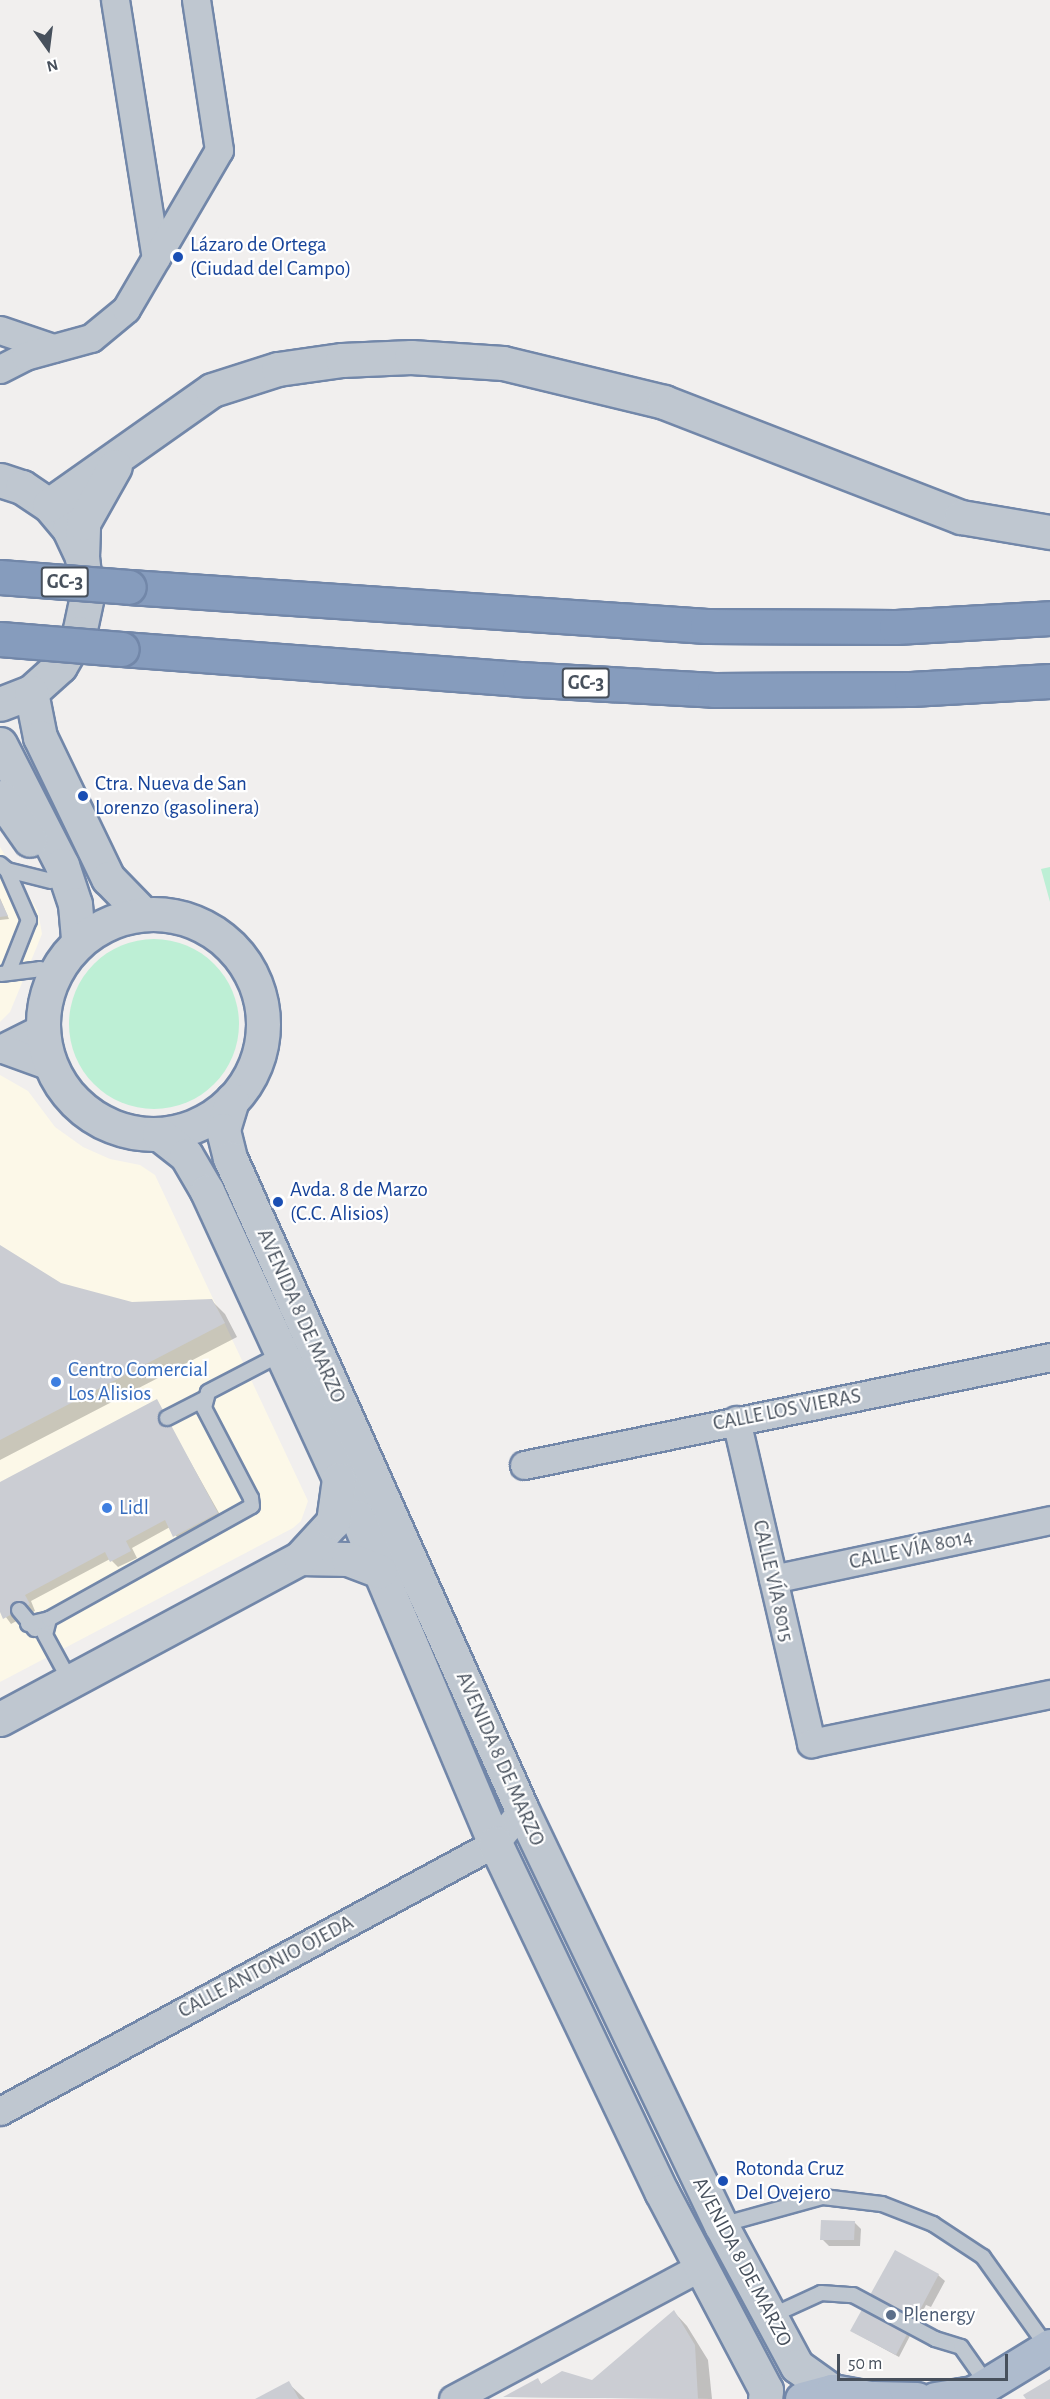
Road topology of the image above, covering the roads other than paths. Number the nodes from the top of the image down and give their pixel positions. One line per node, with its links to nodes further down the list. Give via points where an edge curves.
1 (115, 0): 3 (street)
2 (196, 0): 3 (street, via 219,150)
3 (156, 258): 5 (street, via 126,309 91,338)
4 (0, 330): 5 (street)
5 (53, 348): 6 (street)
6 (13, 356): 7 (street)
7 (0, 369)
8 (122, 455): 10 (street); 11 (street, via 212,390 278,369 342,360 411,357 503,363 664,402 961,517); 12 (street, via 83,523)
9 (0, 480): 10 (street, via 22,487)
10 (49, 505): 12 (street, via 69,529)
11 (1050, 532)
12 (82, 557): 17 (street, via 87,596 80,633 60,666)
13 (0, 577): 14 (highway, GC-3, bridge, via 706,626 896,627)
14 (1050, 618)
15 (0, 639): 16 (highway, GC-3, bridge, via 714,690 911,689)
16 (1050, 681)
17 (31, 692): 18 (street); 23 (street, via 40,737 108,878)
18 (0, 704)
19 (0, 744): 24 (street, via 62,865 75,904)
20 (0, 798): 22 (street, via 19,820)
21 (3, 867): 22 (lane); 25 (lane, via 28,920)
22 (51, 881): 24 (street)
23 (143, 914): 24 (street, via 108,923); 29 (street, via 181,917 216,933 243,960 260,994 263,1032 254,1069)
24 (68, 955): 25 (lane, via 40,969); 26 (street, via 45,999)
25 (4, 974)
26 (42, 1028): 27 (street); 28 (street)
27 (2, 1049): 28 (street)
28 (50, 1066): 30 (street, via 68,1095 94,1117 125,1130)
29 (232, 1100): 30 (street, via 211,1117 186,1129); 49 (street, AVENIDA 8 DE MARZO, via 223,1130 230,1158)
30 (159, 1134): 31 (street, AVENIDA 8 DE MARZO, via 186,1155 207,1191)
31 (281, 1354): 33 (lane, via 208,1392); 37 (street, AVENIDA 8 DE MARZO)
32 (1050, 1357): 35 (street, CALLE LOS VIERAS)
33 (206, 1398): 34 (lane); 43 (lane, via 204,1408 252,1506)
34 (167, 1418)
35 (736, 1420): 36 (street, CALLE LOS VIERAS); 41 (street, CALLE VÍA 8015)
36 (524, 1465)
37 (339, 1479): 39 (street, via 333,1522); 40 (street, AVENIDA 8 DE MARZO)
38 (1050, 1520): 41 (street, CALLE VÍA 8014)
39 (300, 1558): 40 (street, via 348,1559); 46 (street)
40 (380, 1571): 50 (street, AVENIDA 8 DE MARZO)
41 (773, 1579): 47 (street, CALLE VÍA 8015, via 811,1743)
42 (19, 1610): 44 (lane)
43 (49, 1619): 44 (lane); 45 (lane)
44 (28, 1624): 45 (lane)
45 (45, 1635): 46 (lane)
46 (70, 1681): 48 (street)
47 (1050, 1694)
48 (0, 1719)
49 (522, 1810): 50 (street, CALLE ANTONIO OJEDA); 52 (street, AVENIDA 8 DE MARZO)
50 (495, 1843): 51 (street, CALLE ANTONIO OJEDA); 53 (street, AVENIDA 8 DE MARZO, via 661,2191)
51 (0, 2111)
52 (721, 2225): 54 (street, AVENIDA 8 DE MARZO); 55 (lane, via 823,2197 882,2204 933,2224 983,2257)
53 (702, 2266): 58 (street); 59 (street, AVENIDA 8 DE MARZO, via 766,2390)
54 (771, 2316): 56 (lane, via 821,2293 853,2295 935,2339 961,2347); 57 (street, AVENIDA 8 DE MARZO)
55 (1049, 2347): 56 (main road)
56 (976, 2392): 62 (main road)
57 (817, 2395): 60 (main road)
58 (453, 2399)
59 (765, 2399)
60 (875, 2399): 61 (main road)
61 (917, 2399)
62 (935, 2399)

